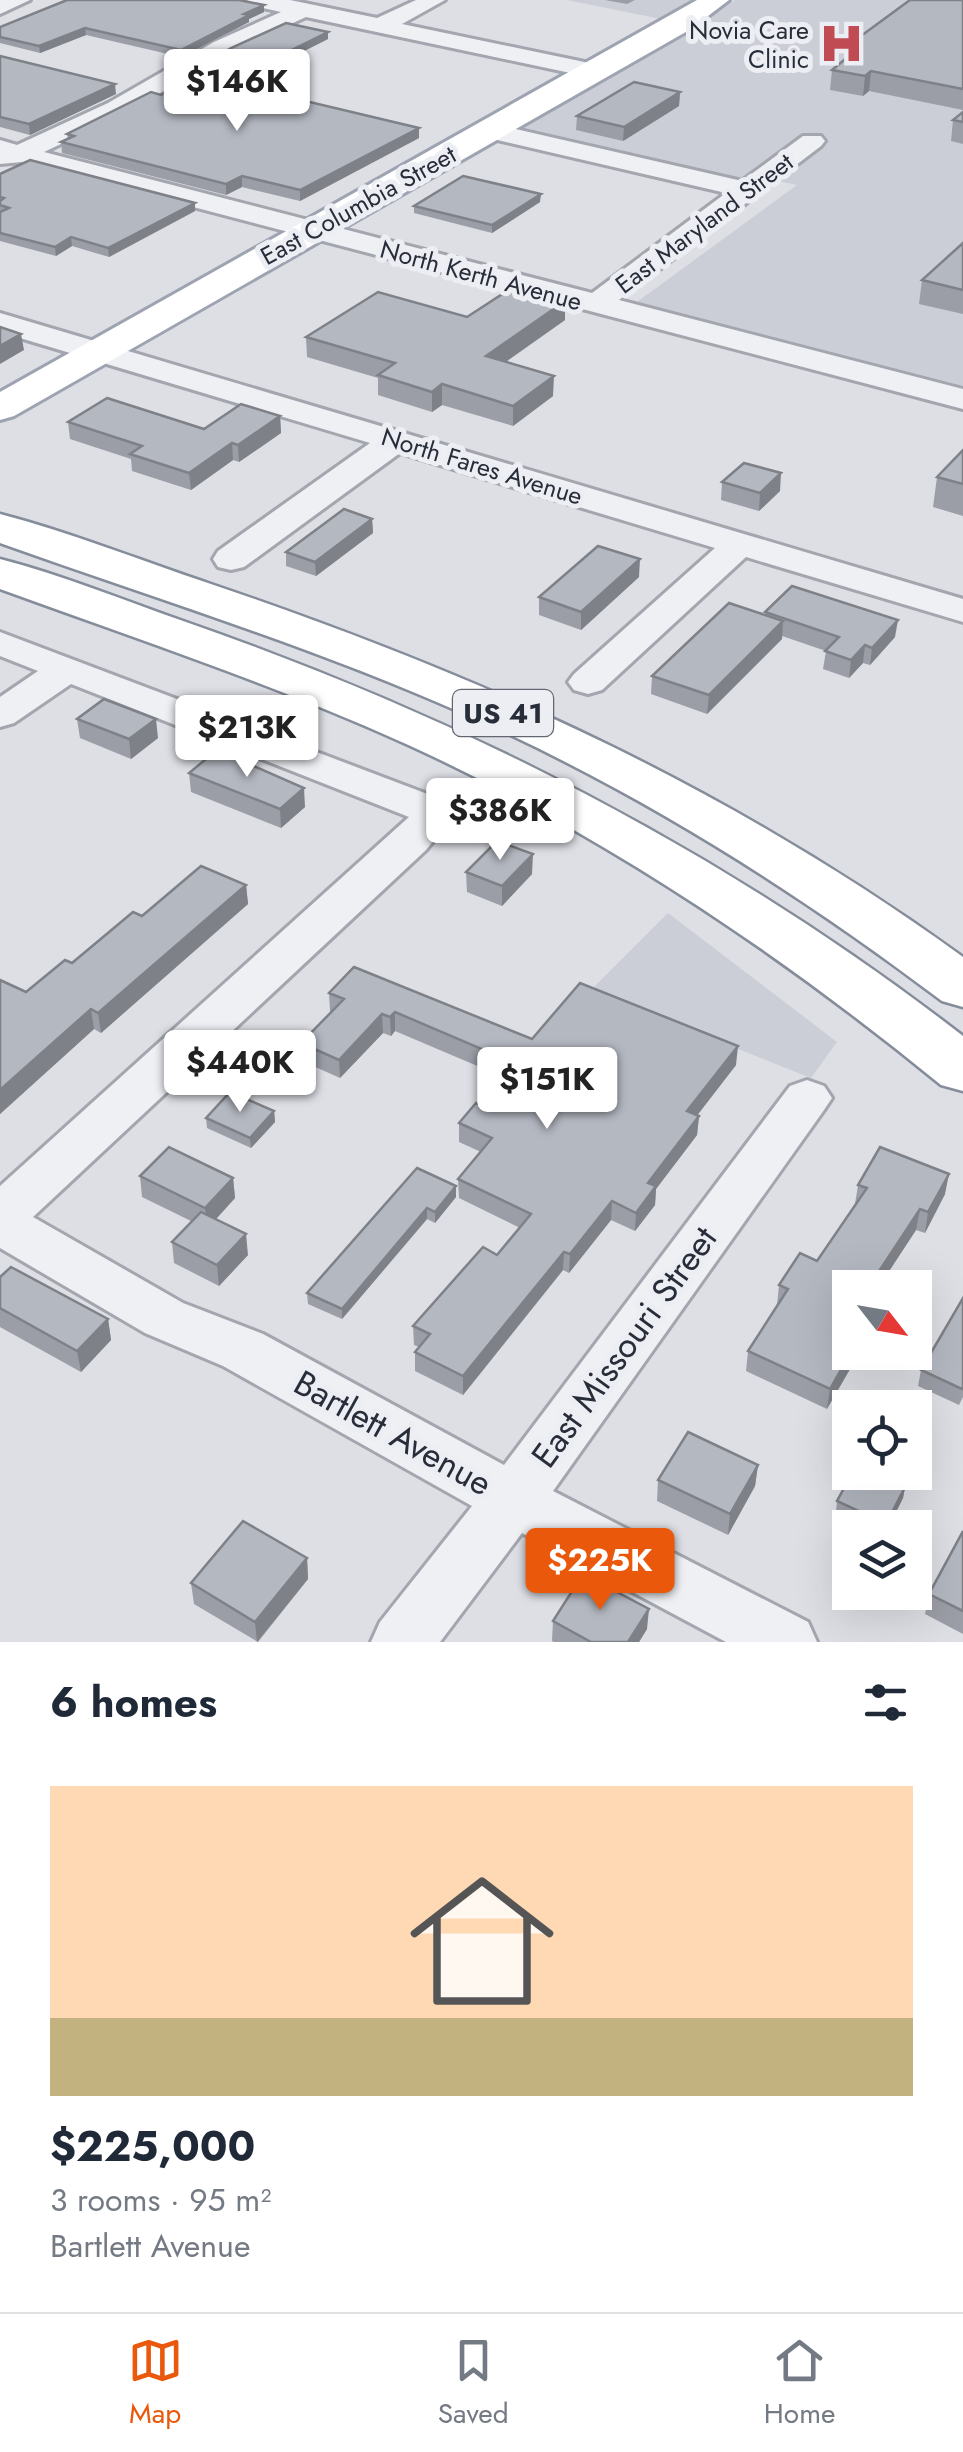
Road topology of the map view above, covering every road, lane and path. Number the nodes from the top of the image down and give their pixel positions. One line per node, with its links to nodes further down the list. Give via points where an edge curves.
1 (20, 0): 5 (street)
2 (258, 0): 6 (street)
3 (434, 0): 7 (street)
4 (715, 0): 8 (main road, East Columbia Street)
5 (0, 7)
6 (303, 10): 7 (street); 11 (street, via 222,47 144,94)
7 (381, 26): 8 (street)
8 (594, 72): 9 (main road, East Columbia Street)
9 (490, 131): 12 (street); 13 (main road, East Columbia Street)
10 (812, 141): 12 (street, East Maryland Street)
11 (6, 154): 13 (street, North Kerth Avenue)
12 (748, 190): 14 (street, East Maryland Street)
13 (311, 230): 14 (street, North Kerth Avenue); 16 (main road, East Columbia Street)
14 (596, 304): 17 (street, North Kerth Avenue)
15 (0, 322): 16 (street, North Fares Avenue)
16 (100, 352): 18 (main road, East Columbia Street); 19 (street, North Fares Avenue)
17 (963, 400)
18 (0, 408)
19 (396, 440): 21 (street, North Fares Avenue); 22 (street)
20 (0, 528): 29 (highway, US 41, via 490,706 729,829 864,914)
21 (740, 544): 24 (street, North Fares Avenue); 27 (street)
22 (231, 559)
23 (0, 574): 30 (highway, US 41, via 367,708 504,770 736,902)
24 (963, 611)
25 (0, 644): 26 (street)
26 (67, 669): 28 (street); 32 (street, via 423,807 430,819)
27 (588, 682)
28 (0, 715)
29 (963, 987)
30 (963, 1070)
31 (807, 1098): 33 (street, East Missouri Street)
32 (0, 1220): 33 (street, Bartlett Avenue, via 164,1318 244,1350)
33 (513, 1500): 34 (street, East Missouri Street); 35 (street, Bartlett Avenue)
34 (402, 1642)
35 (786, 1642)

